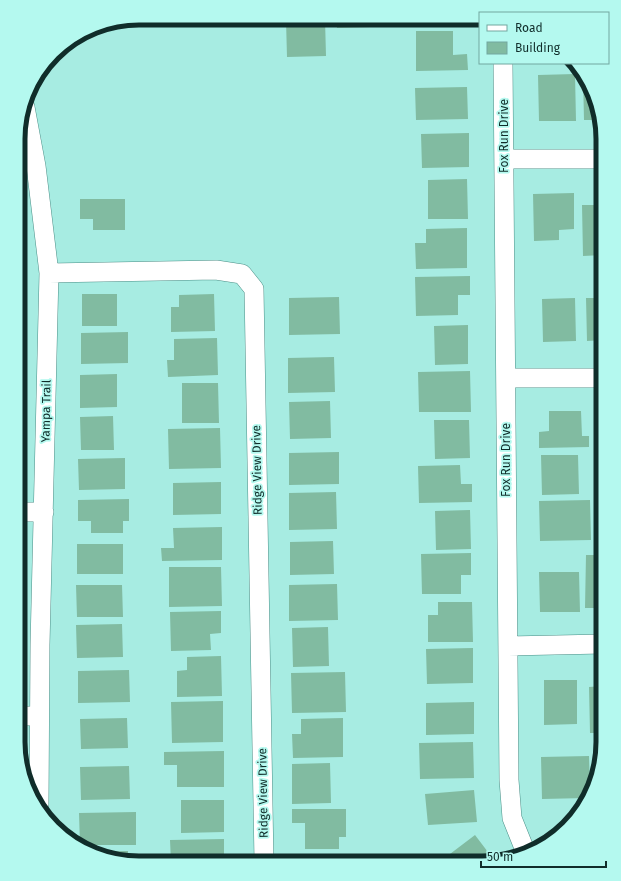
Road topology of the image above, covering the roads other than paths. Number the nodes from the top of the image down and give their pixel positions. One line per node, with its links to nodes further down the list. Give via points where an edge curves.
1 (503, 64): 3 (street, Fox Run Drive)
2 (27, 121): 5 (street, Yampa Trail, via 36,166)
3 (504, 159): 4 (street); 6 (street, Fox Run Drive)
4 (596, 159)
5 (49, 273): 9 (street, Yampa Trail); 16 (street, Ridge View Drive, via 216,270 242,274 254,289)
6 (506, 378): 7 (street); 11 (street, Fox Run Drive)
7 (596, 378)
8 (25, 512): 9 (street)
9 (44, 512): 13 (street, Yampa Trail)
10 (596, 644): 11 (street)
11 (508, 646): 15 (street, Fox Run Drive, via 509,780 512,818)
12 (25, 716): 13 (street)
13 (39, 716): 14 (street, Yampa Trail)
14 (39, 796)
15 (524, 848)
16 (264, 856)

